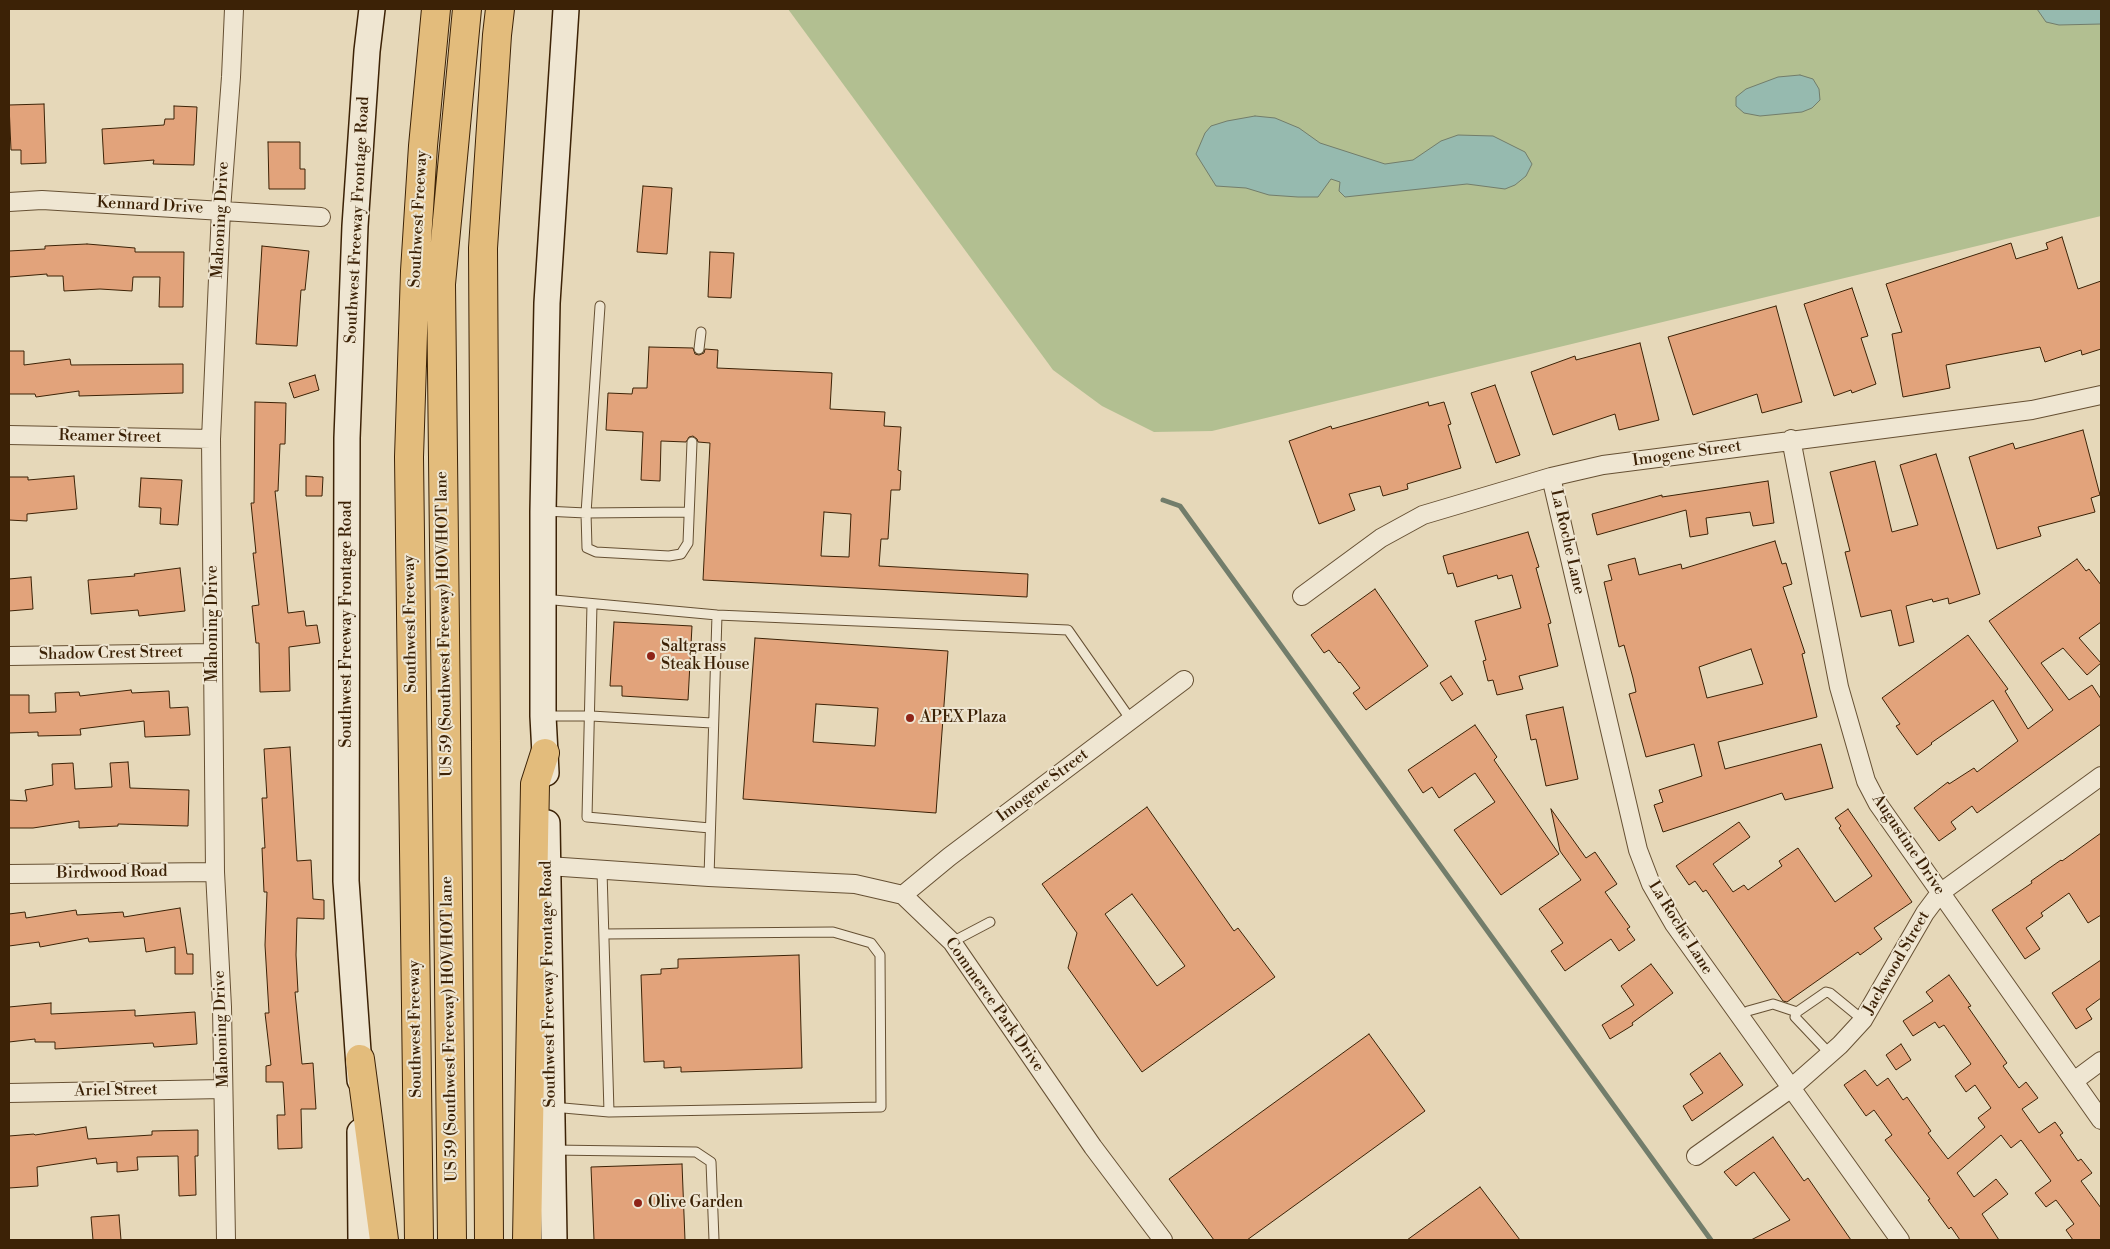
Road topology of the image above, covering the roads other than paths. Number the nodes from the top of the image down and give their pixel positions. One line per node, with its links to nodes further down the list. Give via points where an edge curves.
1 (234, 9): 8 (street, Mahoning Drive)
2 (372, 9): 50 (main road, Southwest Freeway Frontage Road, via 355,226 347,448 346,881)
3 (436, 9): 64 (highway, Southwest Freeway, via 415,271 409,466)
4 (467, 9): 65 (highway, US 59 (Southwest Freeway) HOV/HOT lane, via 441,284)
5 (500, 9): 66 (highway, via 483,248)
6 (566, 9): 19 (main road, Southwest Freeway Frontage Road, via 547,303)
7 (9, 202): 8 (street, Kennard Drive, via 42,200)
8 (221, 210): 9 (street, Kennard Drive); 15 (street, Mahoning Drive)
9 (321, 217)
10 (600, 306): 21 (lane)
11 (701, 332): 12 (lane)
12 (699, 348)
13 (2101, 395): 16 (street, Imogene Street, via 2032,410)
14 (9, 436): 15 (street, Reamer Street)
15 (211, 439): 26 (street, Mahoning Drive)
16 (1790, 440): 18 (street, Imogene Street, via 1603,465); 41 (street, Augustine Drive, via 1839,686 1866,781 1878,804)
17 (692, 442): 20 (lane)
18 (1551, 477): 22 (street, Imogene Street, via 1423,515 1381,538); 47 (street, La Roche Lane, via 1638,850 1651,884 1674,924)
19 (543, 511): 21 (lane); 23 (main road, Southwest Freeway Frontage Road)
20 (688, 512): 21 (lane); 21 (lane, via 688,543 681,554 670,556 596,552 587,548)
21 (586, 513)
22 (1302, 596)
23 (543, 599): 24 (lane); 29 (main road, Southwest Freeway Frontage Road)
24 (592, 604): 25 (lane); 30 (lane)
25 (717, 615): 31 (lane, via 1068,630); 32 (lane)
26 (212, 653): 27 (street, Shadow Crest Street); 38 (street, Mahoning Drive)
27 (9, 656)
28 (1184, 680): 31 (street, Imogene Street)
29 (543, 716): 30 (lane); 33 (main road, Southwest Freeway Frontage Road)
30 (591, 716): 32 (lane); 35 (lane, via 587,817)
31 (1131, 720): 42 (street, Imogene Street, via 949,857)
32 (712, 723): 35 (lane)
33 (545, 752): 36 (main road, Southwest Freeway Frontage Road); 67 (highway, via 535,784)
34 (2101, 776): 41 (street, Jackwood Street)
35 (710, 828): 40 (lane)
36 (548, 866): 37 (street); 56 (main road, Southwest Freeway Frontage Road)
37 (602, 871): 40 (street); 44 (lane)
38 (215, 872): 39 (street, Birdwood Road); 53 (street, Mahoning Drive)
39 (9, 874)
40 (709, 878): 42 (street, via 855,884)
41 (1940, 892): 48 (street, Jackwood Street); 52 (street, Augustine Drive)
42 (904, 895): 45 (street, Commerce Park Drive)
43 (990, 922): 45 (lane)
44 (604, 934): 57 (lane); 57 (lane, via 833,932 871,942 880,955 881,1107)
45 (952, 942): 70 (street, Commerce Park Drive, via 1093,1147)
46 (1797, 1012): 47 (lane, via 1772,1004 1748,1011); 48 (lane, via 1826,992); 49 (lane, via 1795,1017)
47 (1740, 1018): 54 (street, La Roche Lane)
48 (1864, 1020): 49 (street, Jackwood Street)
49 (1830, 1054): 54 (street, Jackwood Street)
50 (360, 1060): 62 (main road, Southwest Freeway Frontage Road); 63 (highway)
51 (2101, 1061): 52 (street)
52 (2074, 1081): 58 (street, Augustine Drive)
53 (223, 1089): 55 (street, Ariel Street); 61 (street, Mahoning Drive)
54 (1790, 1089): 60 (street, Jackwood Street); 71 (street, La Roche Lane)
55 (9, 1093)
56 (551, 1107): 57 (lane); 59 (main road, Southwest Freeway Frontage Road)
57 (609, 1112)
58 (2101, 1120)
59 (552, 1150): 68 (main road, Southwest Freeway Frontage Road); 69 (lane, via 696,1152 712,1162)
60 (1696, 1156)
61 (226, 1240)
62 (361, 1240)
63 (384, 1240)
64 (419, 1240)
65 (452, 1240)
66 (489, 1240)
67 (527, 1240)
68 (554, 1240)
69 (714, 1240)
70 (1163, 1240)
71 (1900, 1240)

